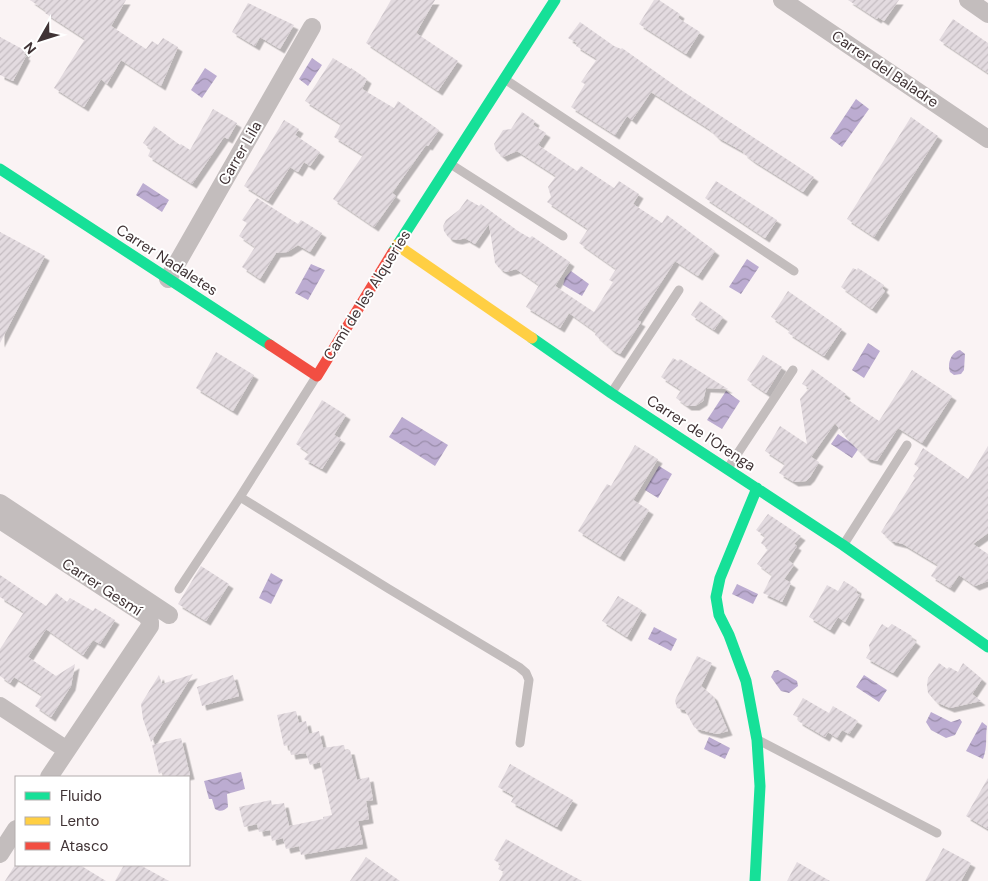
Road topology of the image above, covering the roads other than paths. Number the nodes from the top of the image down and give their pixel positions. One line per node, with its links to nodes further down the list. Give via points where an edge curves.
1 (555, 0): 6 (street, Camí de les Alqueries)
2 (782, 0): 7 (street, Carrer del Baladre)
3 (968, 0): 4 (street)
4 (988, 14)
5 (312, 27): 13 (street, Carrer Lila)
6 (504, 79): 8 (street, Camí de les Alqueries); 12 (lane)
7 (988, 139)
8 (450, 163): 10 (lane); 11 (street, Camí de les Alqueries)
9 (0, 169): 13 (street, Carrer Nadaletes)
10 (563, 236)
11 (396, 246): 16 (street, Camí de les Alqueries); 17 (street, Carrer de l'Orenga)
12 (794, 271)
13 (168, 279): 16 (street, Carrer Nadaletes)
14 (679, 290): 17 (lane)
15 (793, 370): 19 (lane)
16 (317, 376): 21 (lane, Camí de les Alqueries)
17 (612, 393): 19 (street, Carrer de l'Orenga)
18 (907, 446): 24 (lane)
19 (728, 469): 20 (street, Carrer de l'Orenga)
20 (757, 488): 24 (street, Carrer de l'Orenga); 29 (street, via 720,578 716,597 719,615 730,635 746,681)
21 (240, 497): 25 (lane, Camí de les Alqueries); 30 (lane, via 526,672 529,680)
22 (0, 503): 26 (street, Carrer Gesmí)
23 (0, 520): 31 (street, Carrer Gesmí, via 146,616 150,622)
24 (843, 545): 27 (street, Carrer de l'Orenga)
25 (179, 589)
26 (169, 615)
27 (988, 647)
28 (0, 706): 31 (street)
29 (757, 740): 34 (lane); 36 (street, via 760,786)
30 (520, 743)
31 (67, 750): 32 (street, Carrer Gesmí)
32 (51, 776)
33 (15, 831): 35 (street)
34 (937, 833)
35 (0, 854)
36 (755, 881)

